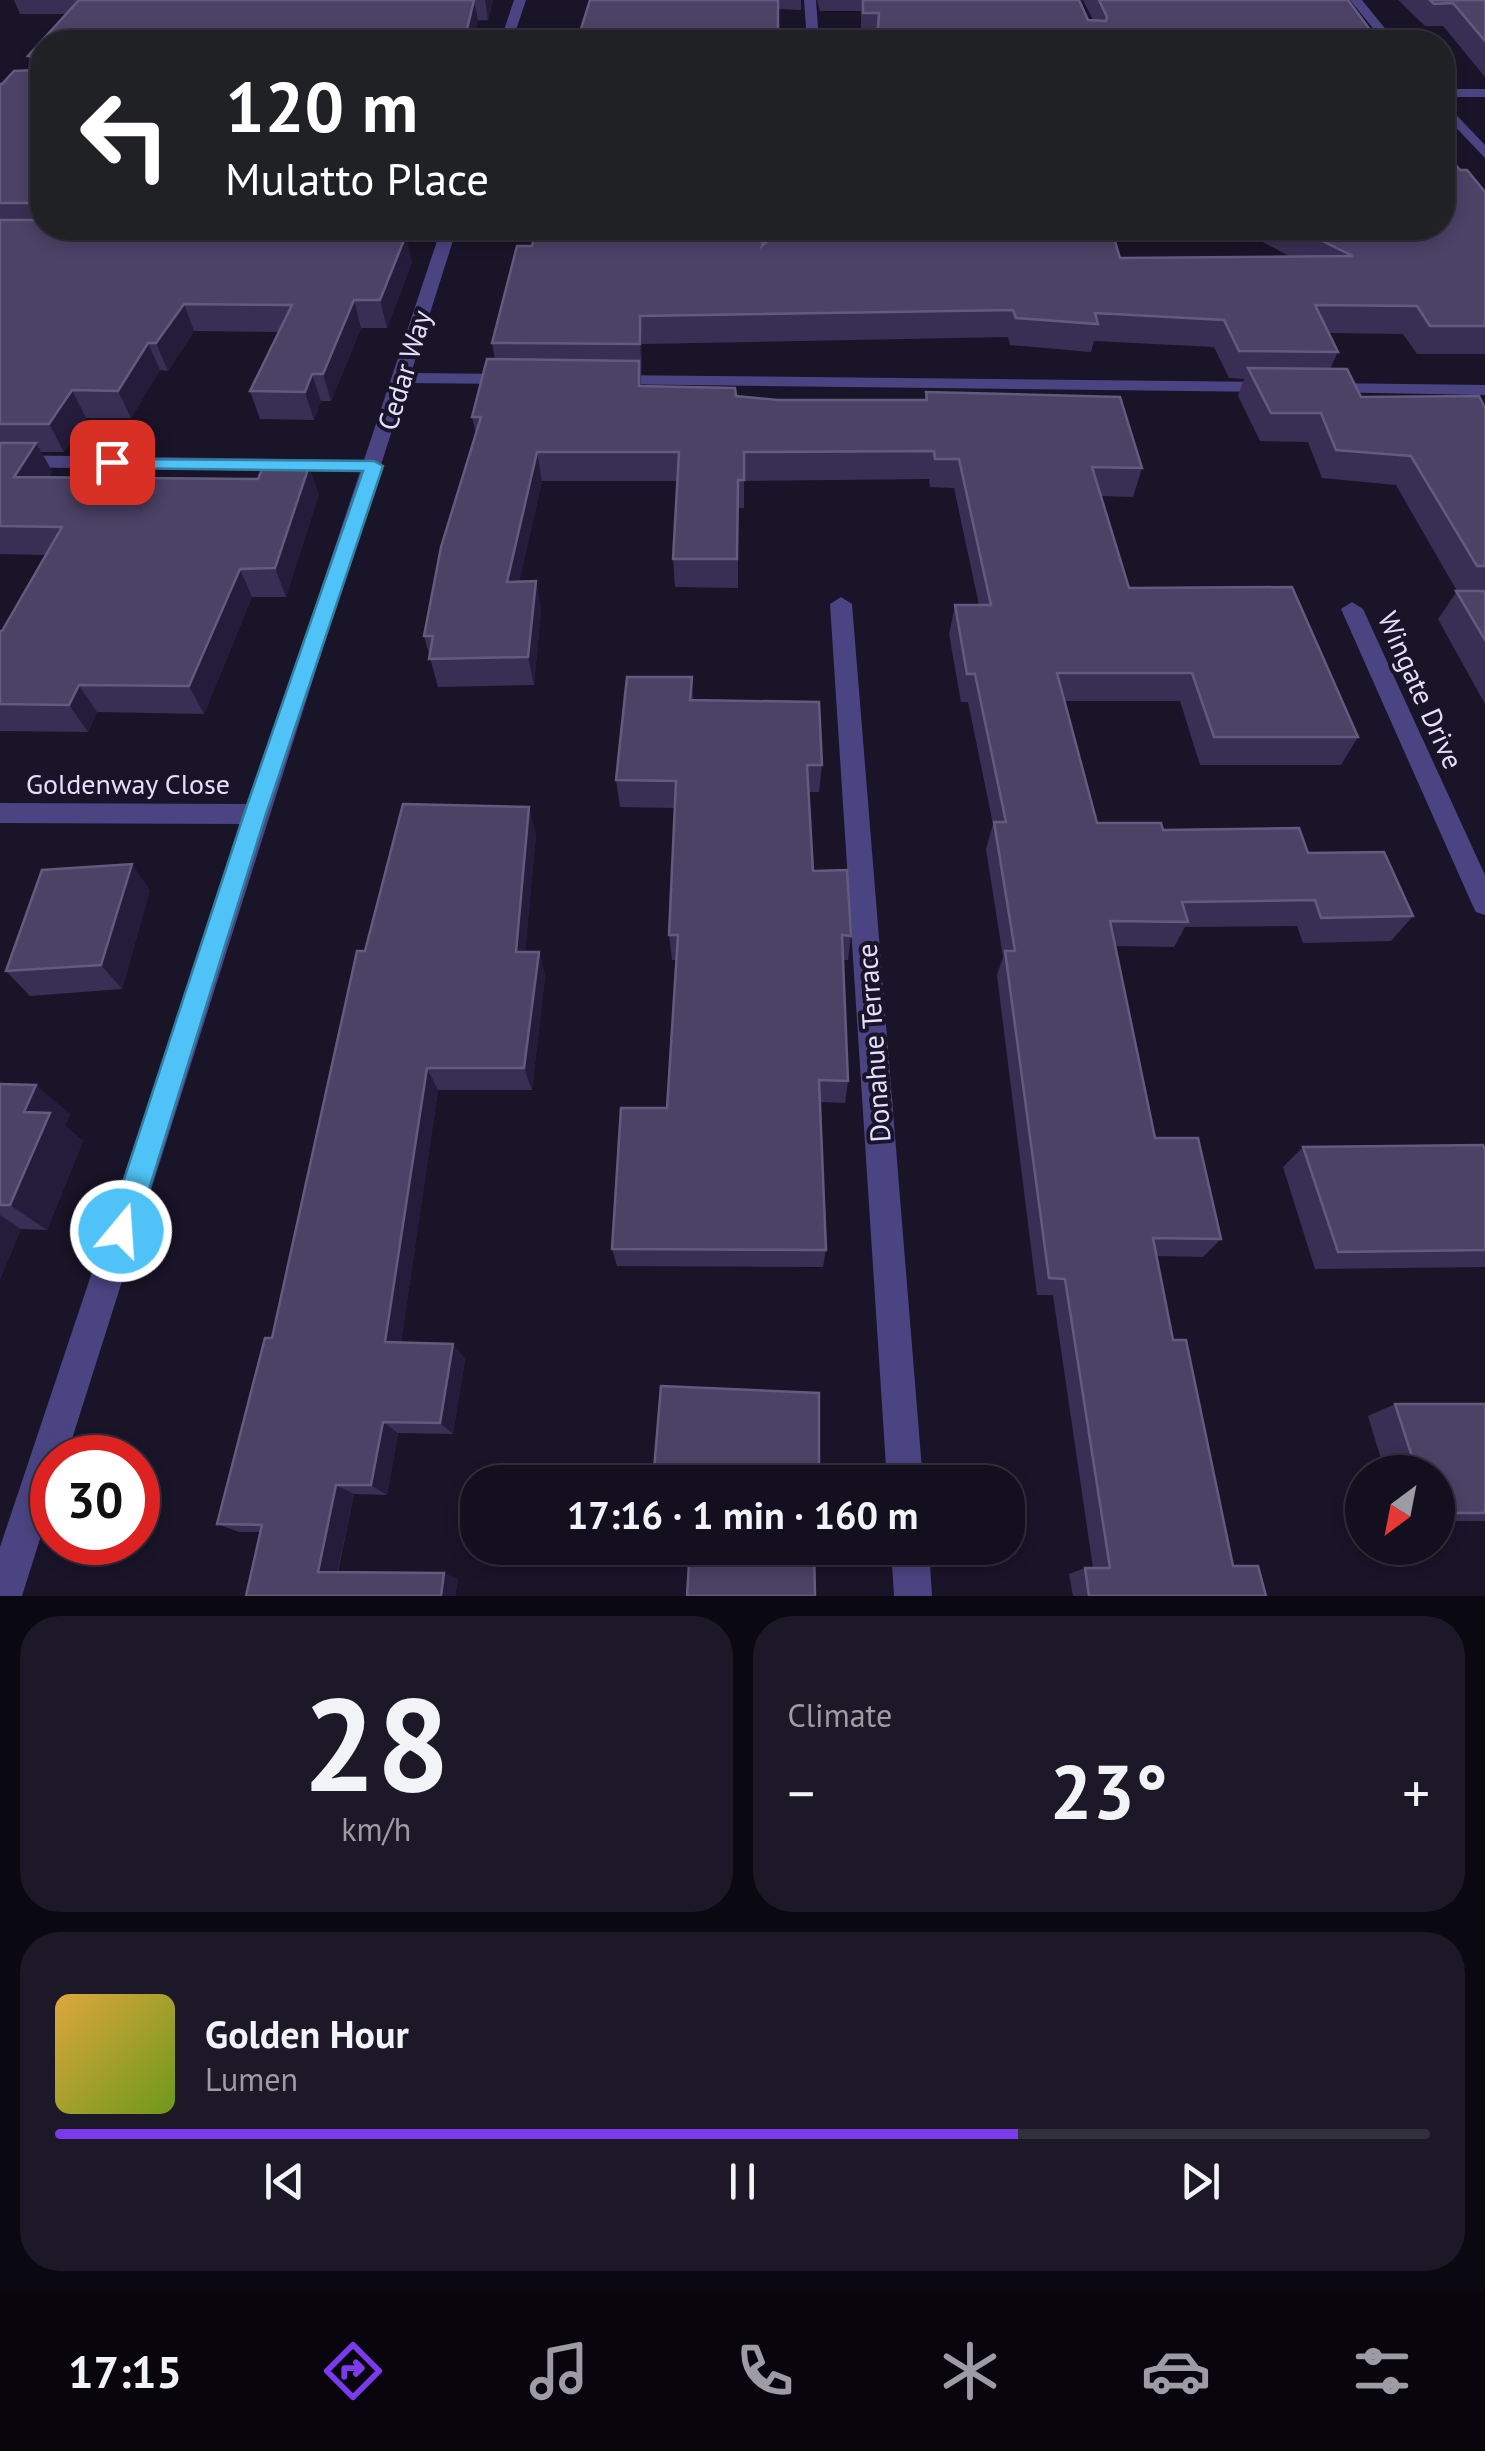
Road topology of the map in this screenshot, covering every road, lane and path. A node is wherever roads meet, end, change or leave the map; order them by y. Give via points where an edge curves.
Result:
1 (520, 0) edge
2 (810, 0) edge
3 (1356, 0) edge
4 (510, 30) edge
5 (812, 30) edge
6 (1380, 30) edge
7 (1455, 93) edge
8 (1485, 93) edge
9 (1455, 119) edge
10 (1485, 154) edge
11 (445, 240) edge
12 (401, 378) junction
13 (540, 379) edge
14 (580, 380) edge
15 (1485, 390) edge
16 (0, 461) edge
17 (374, 466) junction
18 (841, 604) dead end
19 (1352, 610) dead end
20 (0, 813) edge
21 (255, 814) junction
22 (1485, 904) edge
23 (904, 1465) edge
24 (12, 1534) edge
25 (911, 1565) edge
26 (3, 1596) edge
27 (913, 1596) edge

1 - 4 street
2 - 5 street
3 - 6 street
7 - 8 street
9 - 10 street
11 - 12 street, Cedar Way
12 - 13 street
12 - 17 street, Cedar Way
14 - 15 street
16 - 17 street
17 - 21 street, Cedar Way
18 - 23 street, Donahue Terrace
19 - 22 street, Wingate Drive
20 - 21 street, Goldenway Close
21 - 24 street, Cedar Way
24 - 26 street, Cedar Way
25 - 27 street

